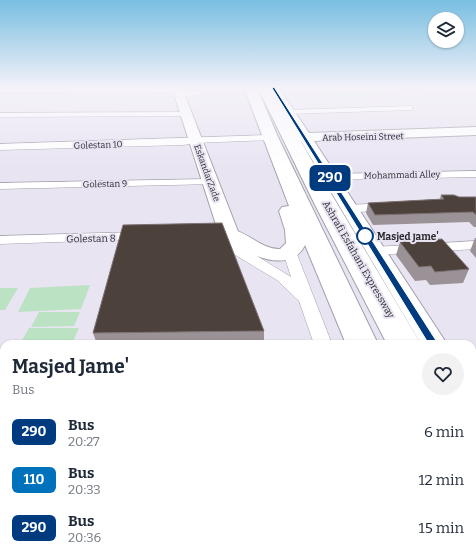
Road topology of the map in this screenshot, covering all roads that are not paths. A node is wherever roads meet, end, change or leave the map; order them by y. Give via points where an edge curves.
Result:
1 (161, 114) edge
2 (186, 114) edge
3 (259, 114) edge
4 (266, 114) edge
5 (273, 114) edge
6 (283, 114) edge
7 (289, 114) edge
8 (0, 115) edge
9 (476, 131) edge
10 (476, 134) edge
11 (268, 138) junction
12 (299, 138) junction
13 (195, 140) junction
14 (0, 148) edge
15 (476, 174) edge
16 (329, 177) junction
17 (210, 182) junction
18 (0, 186) edge
19 (289, 187) junction
20 (400, 207) edge
21 (348, 209) junction
22 (229, 234) junction
23 (206, 235) edge
24 (150, 236) edge
25 (0, 240) edge
26 (476, 245) edge
27 (375, 251) junction
28 (290, 252) junction
29 (306, 299) junction
30 (321, 340) edge
31 (357, 340) edge
32 (371, 340) edge
33 (390, 340) edge
34 (406, 340) edge
35 (431, 340) edge

1 - 8 street
2 - 13 main road, EskandarZade
3 - 11 main road
4 - 32 lane
5 - 33 lane
6 - 12 main road, Ashrafi Esfahani Expressway
7 - 12 main road
9 - 12 main road, Arab Hoseini Street
10 - 12 main road, Arab Hoseini Street
11 - 13 street, Golestan 10
11 - 19 main road
12 - 16 main road
12 - 34 main road, Ashrafi Esfahani Expressway
13 - 14 street, Golestan 10
13 - 17 main road, EskandarZade
15 - 16 street, Mohammadi Alley
16 - 21 main road
17 - 18 street, Golestan 9
17 - 22 main road, EskandarZade
19 - 28 main road via 286,203 296,241
19 - 31 main road
20 - 21 street
21 - 27 main road
22 - 23 street
22 - 28 main road via 265,253
22 - 29 street via 232,245 237,250 282,277
24 - 25 street, Golestan 8
26 - 27 street
27 - 35 main road
28 - 29 street
29 - 30 street

